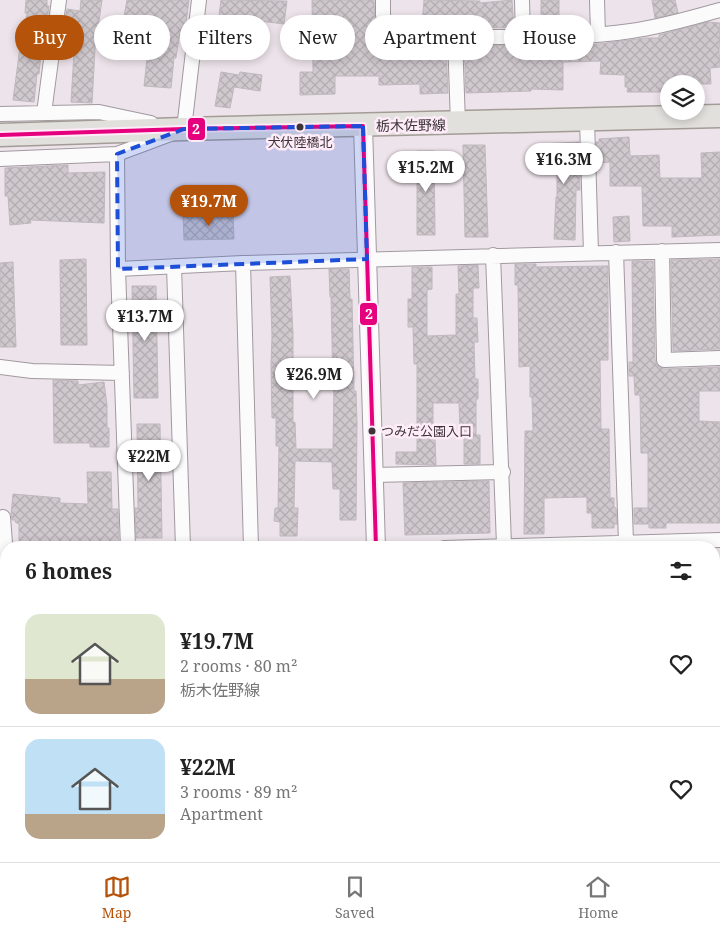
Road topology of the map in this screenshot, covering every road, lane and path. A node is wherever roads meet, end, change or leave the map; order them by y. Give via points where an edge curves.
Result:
1 (59, 0) edge
2 (199, 0) edge
3 (383, 0) edge
4 (522, 0) edge
5 (597, 0) edge
6 (720, 10) edge
7 (383, 15) edge
8 (522, 15) edge
9 (594, 35) edge
10 (598, 35) junction
11 (456, 60) edge
12 (44, 113) junction
13 (0, 114) edge
14 (720, 116) edge
15 (587, 120) junction
16 (458, 124) junction
17 (363, 126) junction
18 (184, 129) junction
19 (0, 136) edge
20 (117, 154) junction
21 (0, 158) edge
22 (720, 250) edge
23 (662, 251) junction
24 (616, 252) junction
25 (591, 253) junction
26 (493, 256) junction
27 (367, 260) junction
28 (243, 263) junction
29 (174, 266) junction
30 (118, 269) junction
31 (720, 358) edge
32 (0, 367) edge
33 (122, 373) junction
34 (503, 472) junction
35 (374, 475) junction
36 (3, 517) dead end
37 (720, 540) edge
38 (5, 541) edge
39 (128, 541) edge
40 (182, 541) edge
41 (250, 541) edge
42 (376, 541) edge
43 (504, 541) edge
44 (626, 541) edge
45 (673, 541) edge

1 - 12 street
2 - 18 street
3 - 7 street
4 - 8 street
5 - 10 street
6 - 10 street via 667,24
9 - 10 street
11 - 16 street
12 - 13 street
12 - 18 street via 99,112
14 - 15 main road, 栃木佐野線
15 - 16 main road, 栃木佐野線
15 - 25 street
16 - 17 main road, 栃木佐野線
17 - 18 main road, 栃木佐野線
17 - 27 street
18 - 19 main road, 栃木佐野線
18 - 20 street
20 - 21 street
20 - 30 street
22 - 23 street
23 - 24 street
23 - 31 street via 664,360
24 - 25 street
24 - 44 street
25 - 26 street
26 - 27 street
26 - 34 street
27 - 28 street
27 - 35 street
28 - 29 street
28 - 41 street
29 - 30 street
29 - 40 street
30 - 33 street
32 - 33 street
33 - 39 street
34 - 35 street
34 - 43 street
35 - 42 street
36 - 38 street
37 - 45 street

